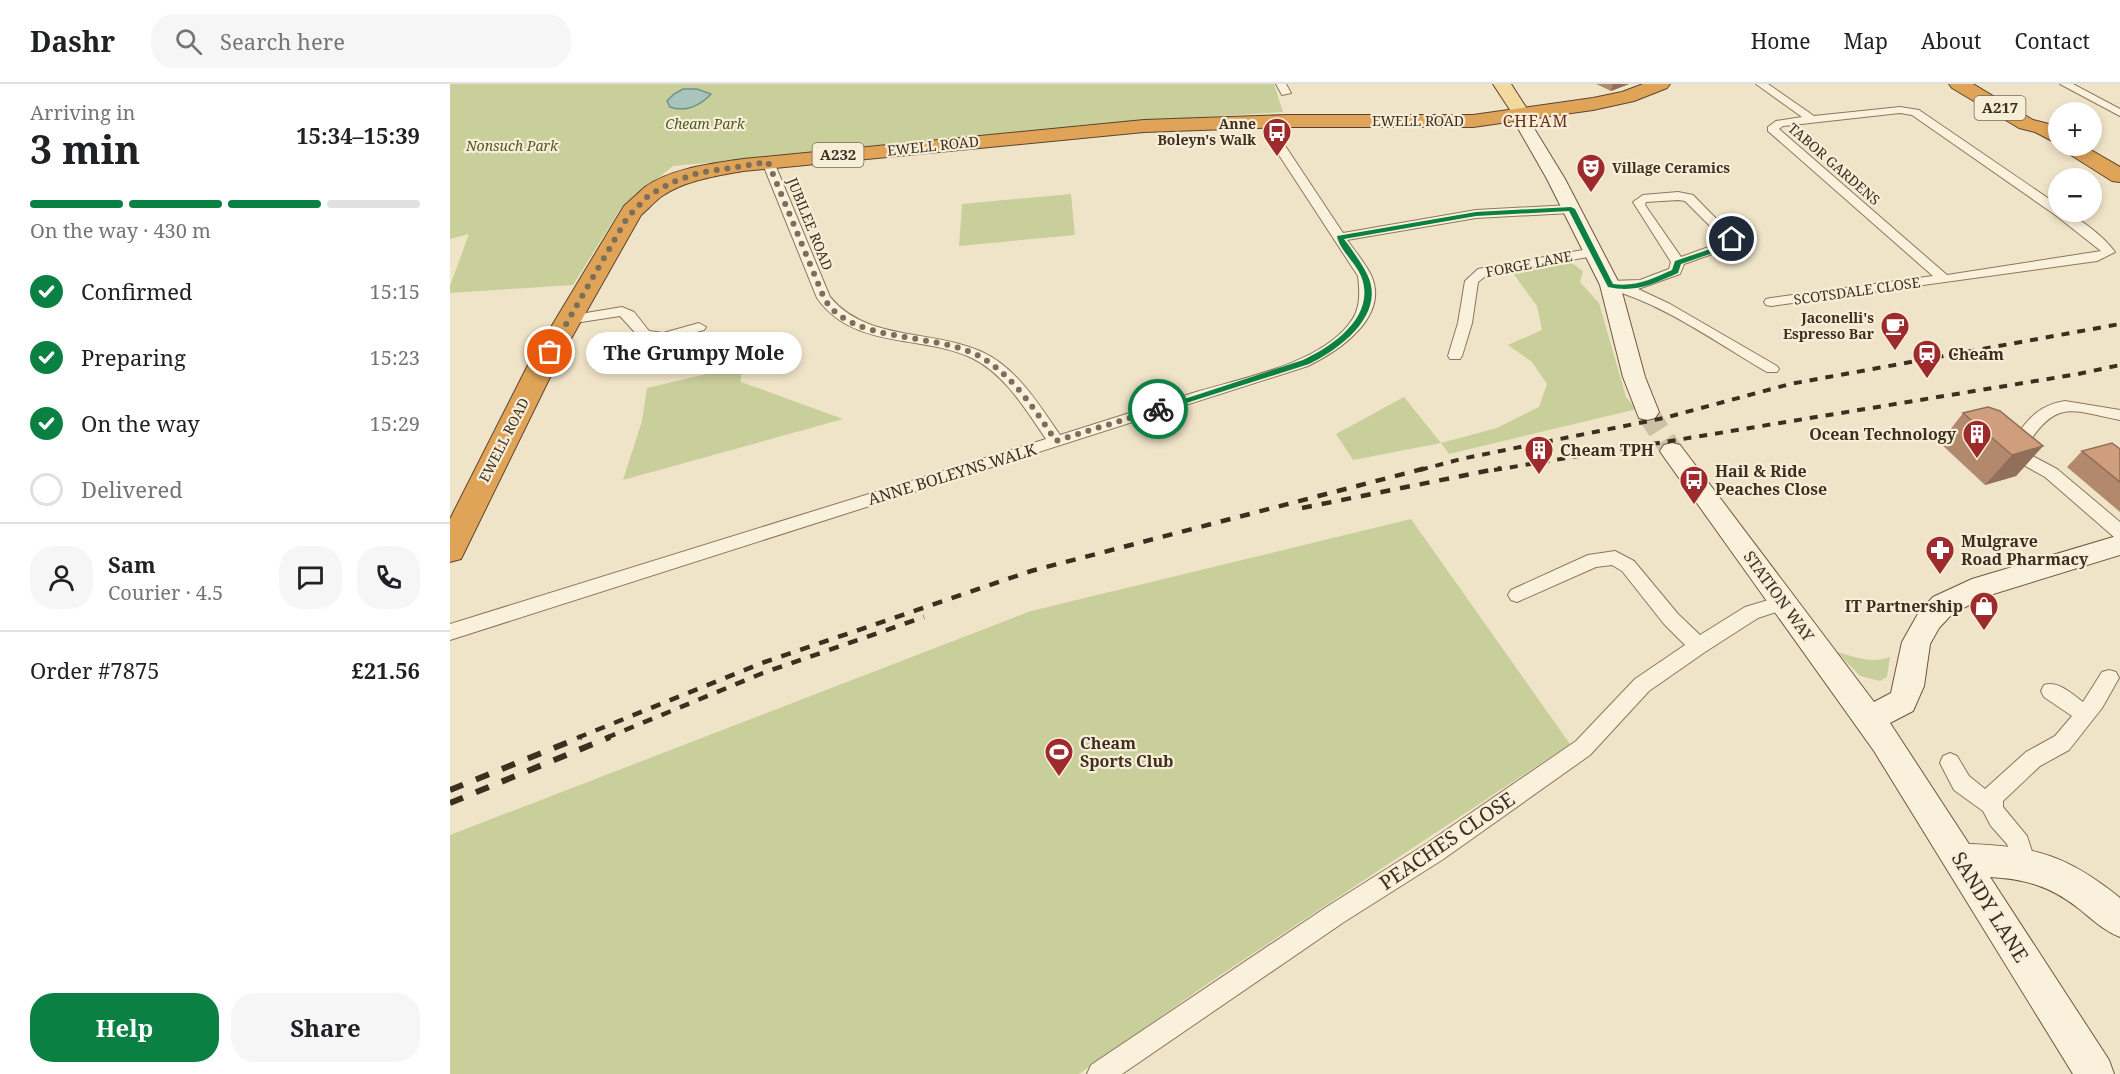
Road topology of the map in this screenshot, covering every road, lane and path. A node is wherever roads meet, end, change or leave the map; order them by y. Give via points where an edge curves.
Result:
1 (1502, 84) edge
2 (1660, 84) edge
3 (1761, 84) edge
4 (1959, 84) edge
5 (1977, 84) edge
6 (2065, 84) edge
7 (2120, 113) edge
8 (1522, 115) junction
9 (1812, 120) junction
10 (1268, 121) junction
11 (2048, 131) edge
12 (2048, 132) edge
13 (2089, 156) edge
14 (768, 162) junction
15 (2114, 169) edge
16 (1298, 173) junction
17 (1285, 175) dead end
18 (2048, 204) edge
19 (1571, 209) junction
20 (2073, 222) edge
21 (1340, 237) junction
22 (1594, 252) junction
23 (1678, 262) junction
24 (1944, 279) junction
25 (1618, 287) junction
26 (1770, 302) dead end
27 (568, 320) junction
28 (699, 327) dead end
29 (1455, 356) dead end
30 (1772, 369) dead end
31 (1647, 412) tunnel mouth
32 (2120, 415) edge
33 (2025, 434) junction
34 (1056, 441) junction
35 (1672, 451) tunnel mouth
36 (2051, 473) junction
37 (2120, 531) edge
38 (2120, 546) edge
39 (450, 550) edge
40 (1517, 595) dead end
41 (1785, 602) junction
42 (450, 632) edge
43 (1698, 646) junction
44 (2109, 678) dead end
45 (2051, 691) dead end
46 (2085, 714) junction
47 (1876, 729) junction
48 (1950, 763) dead end
49 (1991, 804) junction
50 (1961, 860) junction
51 (2025, 864) junction
52 (2120, 920) edge
53 (1100, 1074) edge
54 (2095, 1074) edge

1 - 8 main road
2 - 8 highway, A232 via 1627,98
3 - 9 street
4 - 12 highway, A217 via 2026,124
5 - 11 highway, A217 via 2041,122
6 - 7 street
8 - 10 highway, EWELL ROAD / A232 via 1439,123
8 - 19 street
9 - 18 street, TABOR GARDENS via 1900,110 1915,112
9 - 24 street, TABOR GARDENS via 1780,123 1772,129
10 - 14 highway, EWELL ROAD / A232 via 1106,129
10 - 16 street, ANNE BOLEYNS WALK via 1272,135
13 - 15 highway
14 - 27 highway, EWELL ROAD / A232 via 698,173 649,195 627,218
14 - 34 street, JUBILEE ROAD via 824,298 834,313 858,325 961,348 986,360 1016,387
16 - 17 street
16 - 21 street, ANNE BOLEYNS WALK
19 - 21 street via 1476,214
19 - 22 street
20 - 24 street, TABOR GARDENS via 2109,252
21 - 34 street, ANNE BOLEYNS WALK via 1365,276 1368,297 1361,318 1333,348 1287,369
22 - 25 street
22 - 29 street, FORGE LANE via 1475,276
23 - 23 street via 1730,245 1732,239 1689,198 1643,199 1640,205
23 - 25 street via 1675,271 1644,285
24 - 26 street, SCOTSDALE CLOSE
25 - 30 street via 1665,307
25 - 31 street via 1634,377
27 - 28 street via 622,305 645,335 663,337
27 - 39 highway, EWELL ROAD / A232
32 - 33 street via 2065,406 2036,417
33 - 36 street
33 - 36 street via 2000,442 2015,455
34 - 42 street, ANNE BOLEYNS WALK
35 - 41 street, STATION WAY
36 - 37 street
38 - 47 street via 1982,587 1943,605 1916,642 1909,686 1902,702 1890,710
40 - 43 street via 1594,560 1615,558 1628,566 1671,620
41 - 43 street, PEACHES CLOSE via 1752,612
41 - 47 street, STATION WAY
43 - 53 street, PEACHES CLOSE via 1642,685 1582,748 1434,852
44 - 46 street
45 - 46 street
46 - 49 street via 2062,743 2033,759 2002,786
47 - 50 street, SANDY LANE
48 - 49 street via 1955,777
49 - 51 street via 2022,849
50 - 51 street
50 - 54 street, SANDY LANE
51 - 52 street via 2056,874

